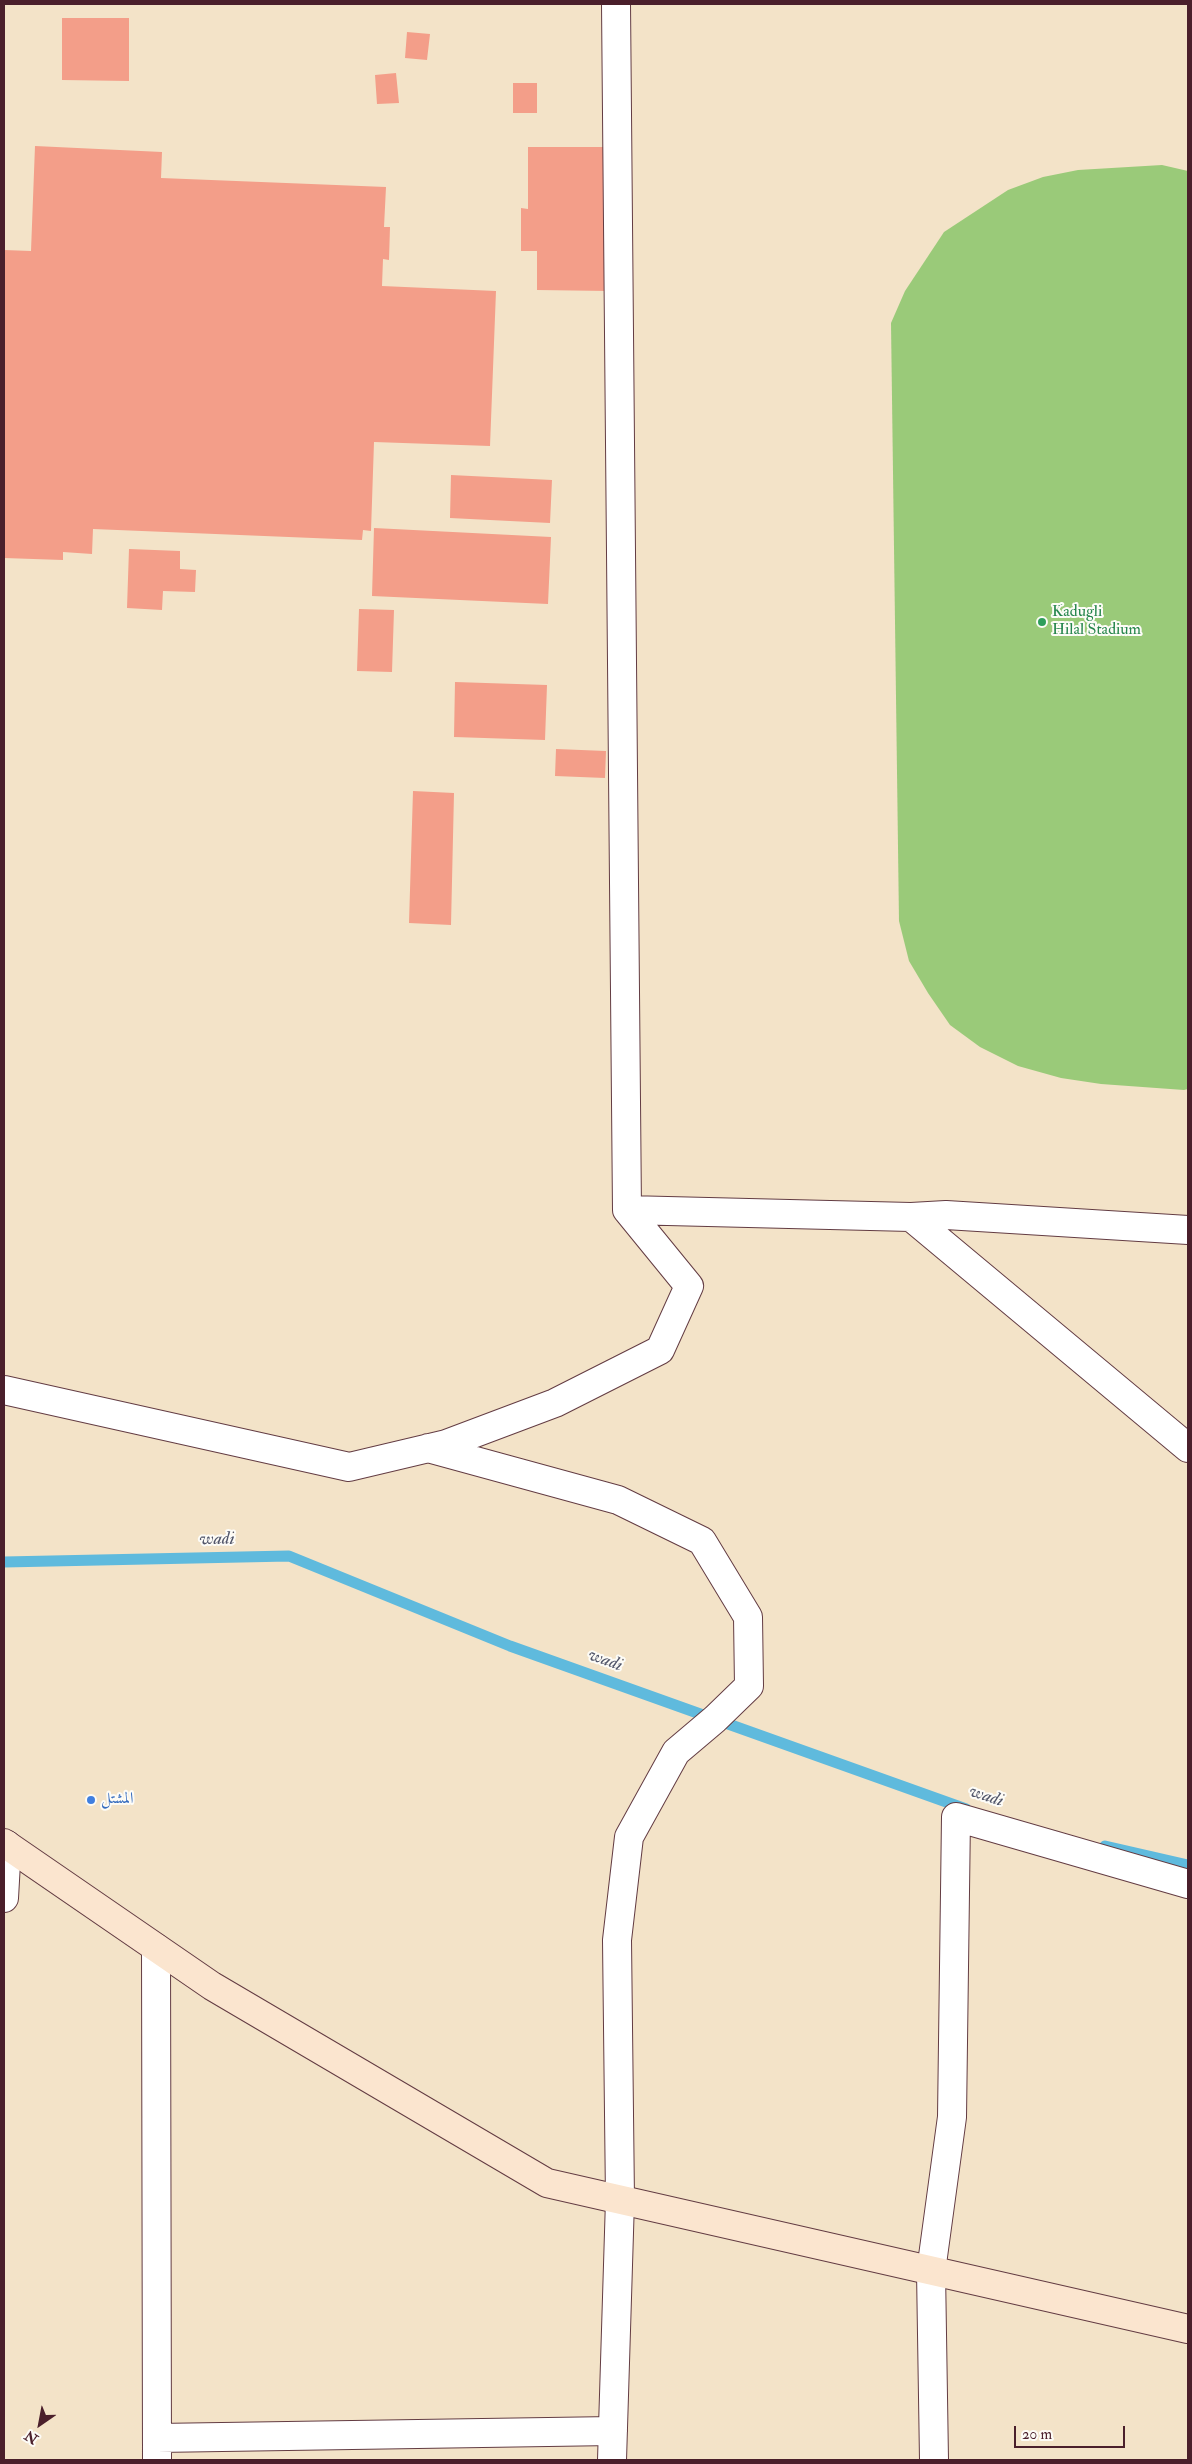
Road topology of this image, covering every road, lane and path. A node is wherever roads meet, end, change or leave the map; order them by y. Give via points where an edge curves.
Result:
1 (616, 4) edge
2 (627, 1210) junction
3 (911, 1217) junction
4 (1188, 1230) edge
5 (4, 1390) edge
6 (428, 1448) junction
7 (1188, 1448) edge
8 (6, 1844) edge
9 (1188, 1884) edge
10 (4, 1898) edge
11 (156, 1948) junction
12 (620, 2200) junction
13 (931, 2271) junction
14 (1188, 2329) edge
15 (613, 2431) junction
16 (157, 2449) edge
17 (612, 2460) edge
18 (934, 2460) edge

1 - 2 street
2 - 3 street
2 - 6 street via 689,1286 660,1350 555,1403
3 - 4 street via 946,1215
3 - 7 street
5 - 6 street via 349,1467
6 - 12 street via 618,1500 702,1541 748,1617 750,1686 676,1752 629,1837 617,1940
8 - 10 street
8 - 11 street
9 - 13 street via 956,1817 952,2117
11 - 12 street via 212,1986 547,2183
11 - 16 street
12 - 13 street
12 - 15 street
13 - 14 street
13 - 18 street
15 - 16 street
15 - 17 street

